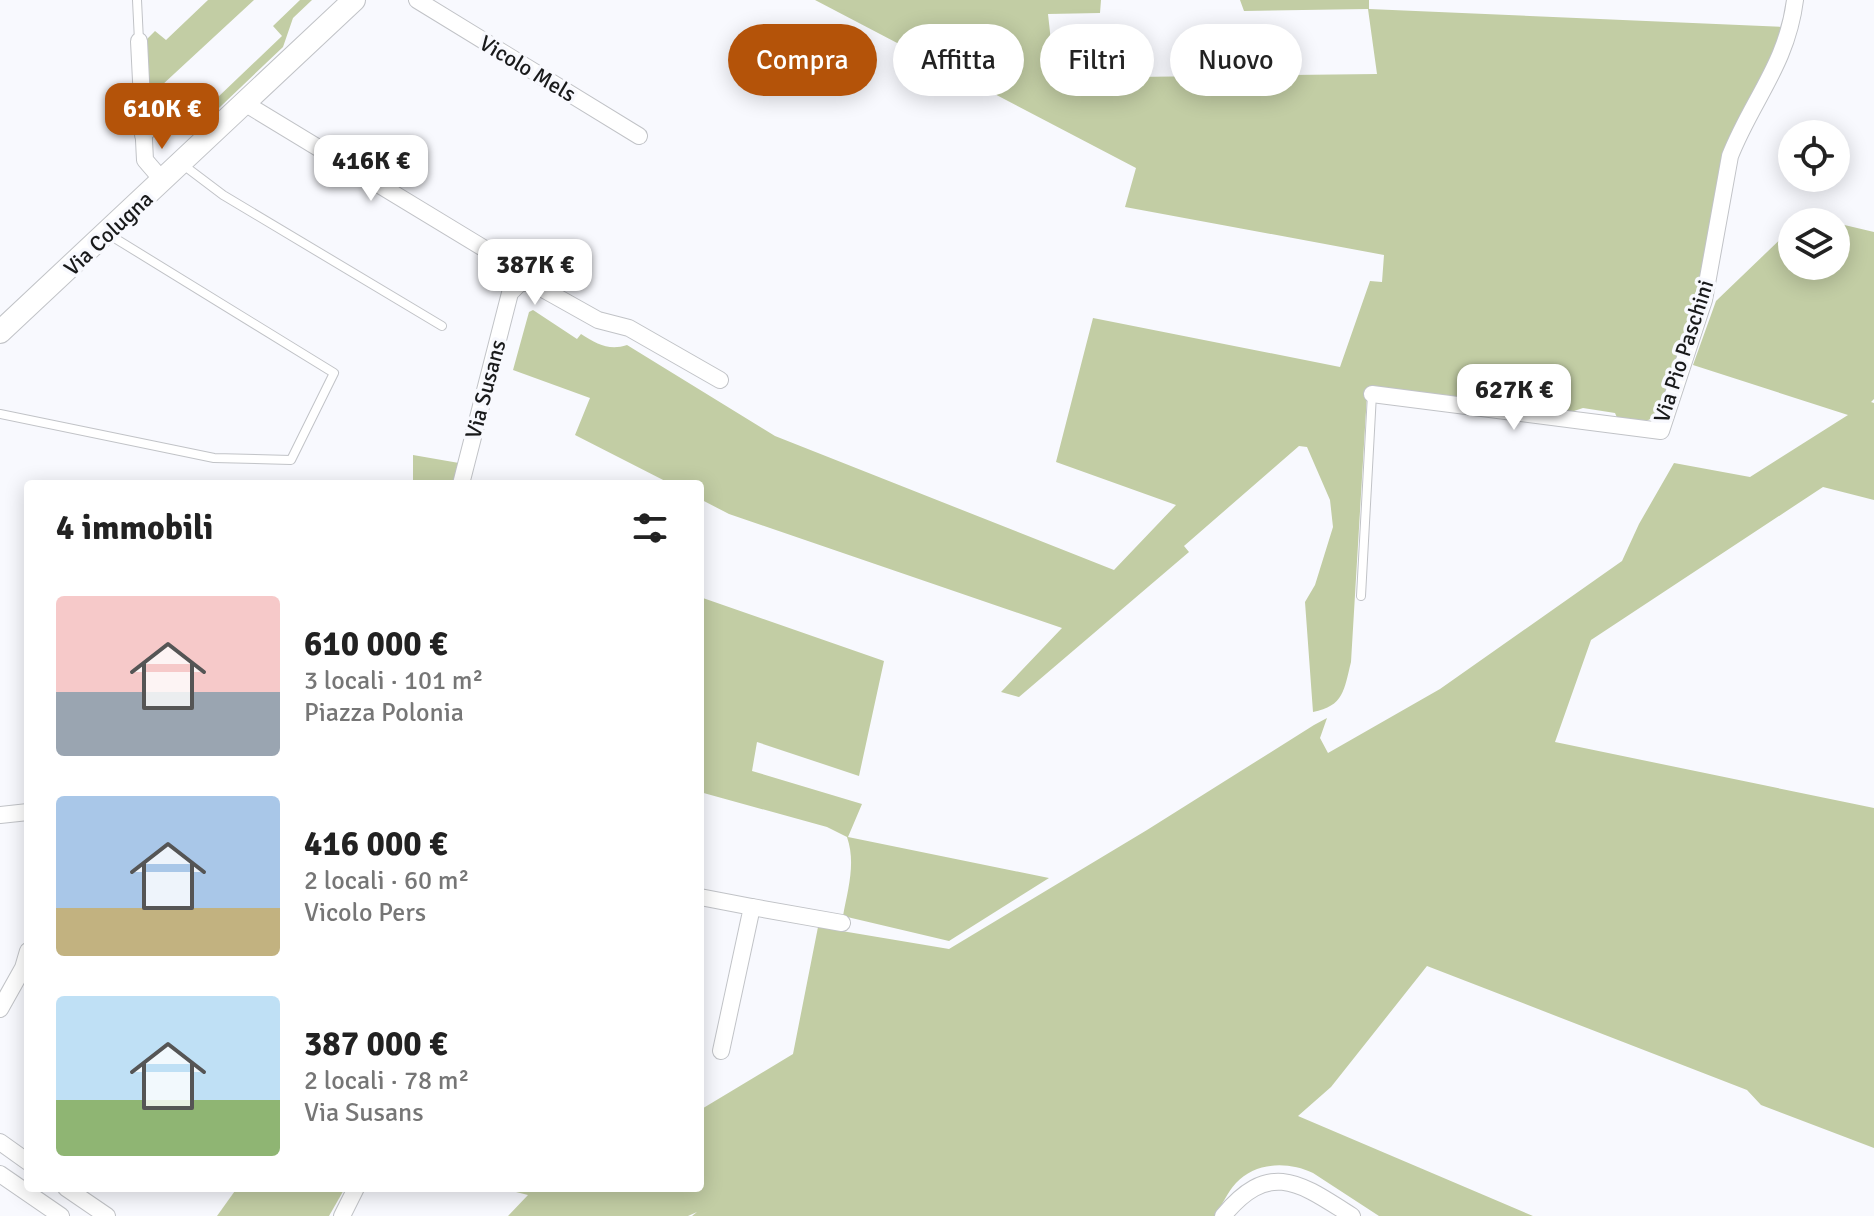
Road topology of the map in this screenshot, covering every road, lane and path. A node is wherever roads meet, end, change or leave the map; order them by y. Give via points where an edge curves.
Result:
1 (137, 0) edge
2 (354, 0) edge
3 (417, 0) edge
4 (1795, 0) edge
5 (139, 35) joint
6 (246, 104) junction
7 (164, 115) dead end
8 (143, 135) junction
9 (639, 136) dead end
10 (182, 164) junction
11 (163, 181) junction
12 (107, 233) junction
13 (520, 283) junction
14 (442, 326) dead end
15 (0, 332) edge
16 (720, 380) dead end
17 (1372, 394) joint
18 (0, 414) edge
19 (462, 480) edge
20 (1361, 596) dead end
21 (24, 812) edge
22 (0, 815) edge
23 (704, 898) edge
24 (752, 907) junction
25 (842, 923) dead end
26 (24, 965) edge
27 (0, 1009) edge
28 (721, 1051) dead end
29 (0, 1142) edge
30 (24, 1159) edge
31 (0, 1174) edge
32 (24, 1192) edge
33 (24, 1192) edge
34 (67, 1192) edge
35 (73, 1192) edge
36 (354, 1192) edge
37 (54, 1214) edge
38 (107, 1216) edge
39 (342, 1216) edge
40 (1223, 1216) edge
41 (1352, 1216) edge

1 - 5 lane
2 - 6 street, Via Colugna
3 - 9 street, Vicolo Mels
4 - 17 street, Via Pio Paschini via 1783,53 1730,156 1704,300 1661,431
5 - 8 street
6 - 10 street, Via Colugna
6 - 13 street via 513,266
7 - 8 street
8 - 11 street via 145,160
10 - 11 street, Via Colugna
10 - 14 lane via 223,195
11 - 12 street, Via Colugna
12 - 15 street, Via Colugna
12 - 18 lane via 334,373 291,460 214,458
13 - 16 street via 532,283 598,320 629,328
13 - 19 street, Via Susans via 510,293
17 - 20 lane
21 - 22 street
23 - 24 street
24 - 25 street
24 - 28 street
26 - 27 street
29 - 30 street
31 - 32 street
33 - 37 street
34 - 37 street
35 - 38 street
36 - 39 street
40 - 41 street via 1248,1191 1273,1181 1299,1185

